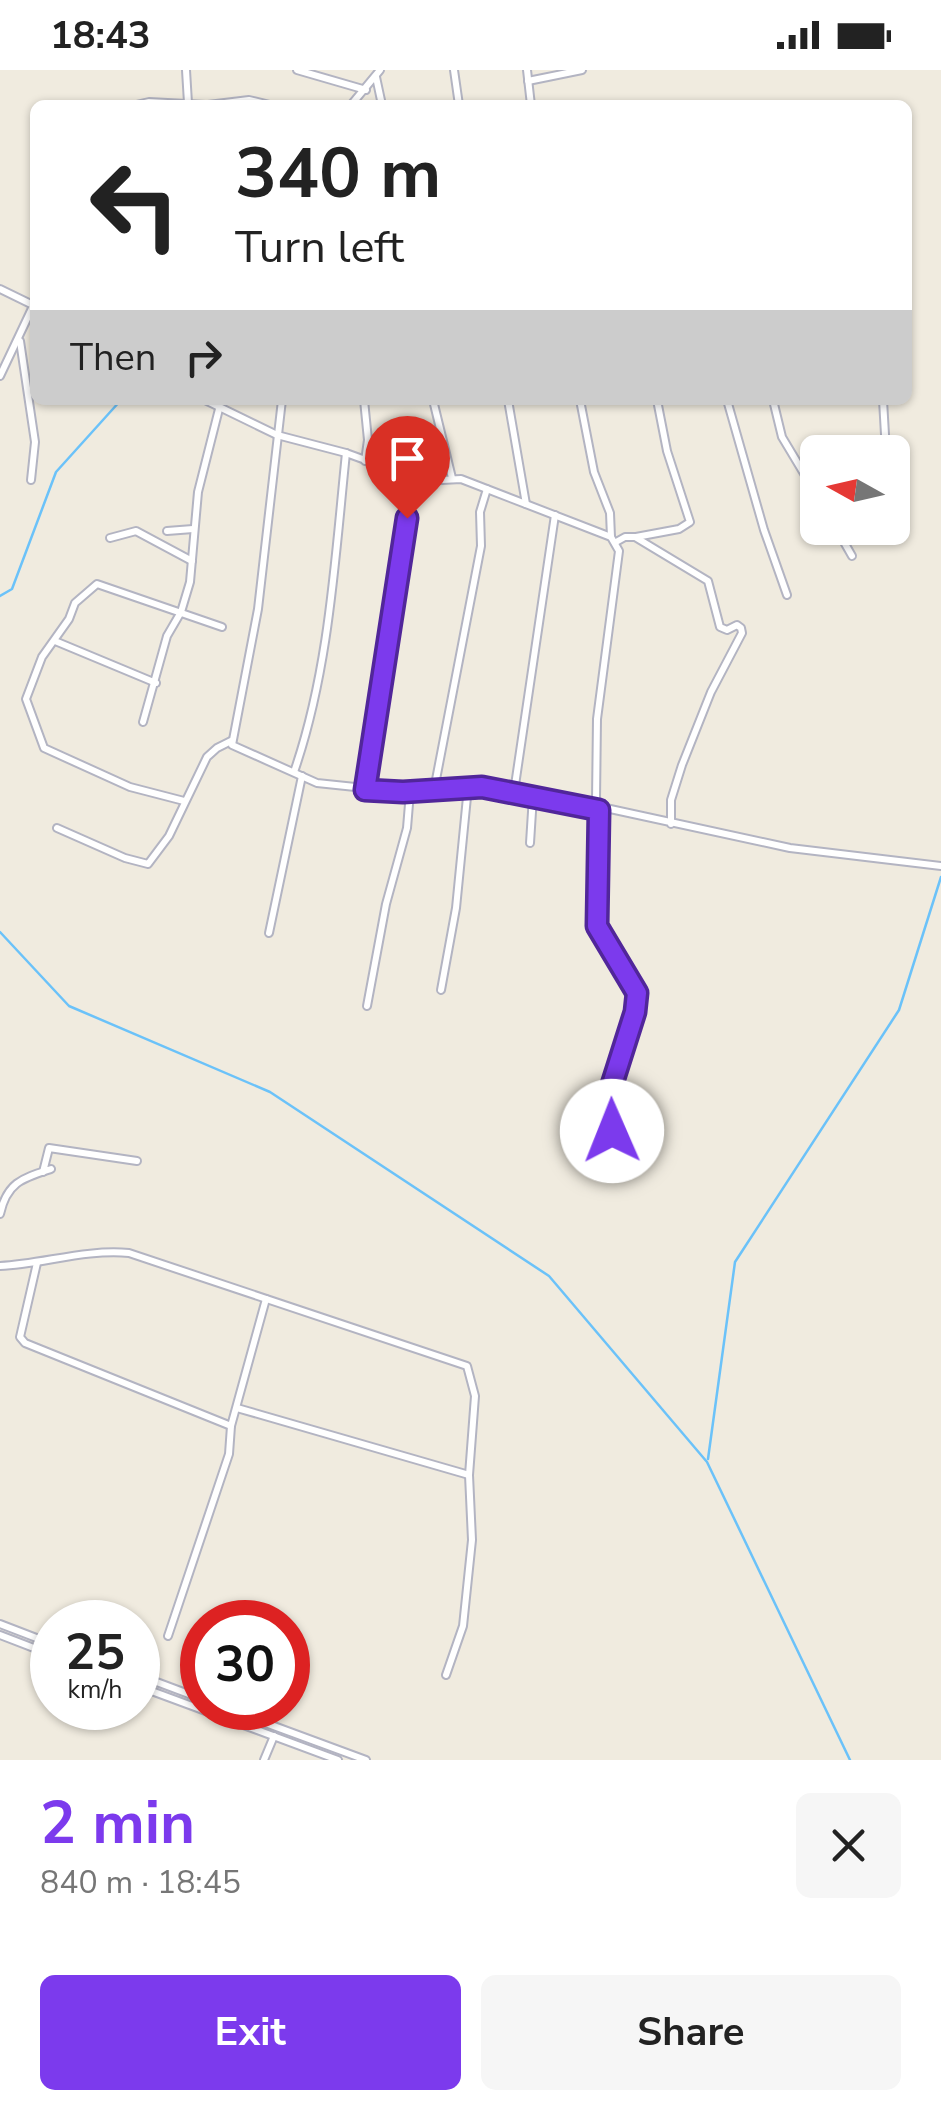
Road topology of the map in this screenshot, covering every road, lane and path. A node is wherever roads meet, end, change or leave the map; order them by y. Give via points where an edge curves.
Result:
1 (186, 70) edge
2 (297, 70) edge
3 (454, 70) edge
4 (526, 70) edge
5 (582, 70) edge
6 (378, 73) edge
7 (528, 80) junction
8 (366, 90) junction
9 (188, 100) edge
10 (356, 100) edge
11 (381, 100) edge
12 (457, 100) edge
13 (530, 100) edge
14 (0, 289) edge
15 (30, 303) edge
16 (30, 315) edge
17 (20, 341) junction
18 (0, 376) edge
19 (213, 405) edge
20 (281, 405) edge
21 (364, 405) edge
22 (434, 405) edge
23 (509, 405) edge
24 (581, 405) edge
25 (658, 405) edge
26 (728, 405) edge
27 (773, 405) edge
28 (883, 405) edge
29 (219, 409) junction
30 (885, 435) edge
31 (277, 436) junction
32 (346, 453) junction
33 (365, 462) junction
34 (800, 466) edge
35 (452, 478) junction
36 (413, 479) junction
37 (31, 480) dead end
38 (487, 489) junction
39 (526, 504) junction
40 (554, 515) junction
41 (192, 529) junction
42 (167, 531) dead end
43 (635, 537) junction
44 (110, 538) dead end
45 (613, 539) junction
46 (846, 545) edge
47 (852, 556) dead end
48 (192, 561) junction
49 (787, 595) dead end
50 (181, 612) junction
51 (222, 627) dead end
52 (55, 641) junction
53 (156, 683) junction
54 (142, 722) dead end
55 (232, 742) junction
56 (298, 774) junction
57 (468, 787) junction
58 (365, 790) junction
59 (434, 790) junction
60 (410, 792) junction
61 (514, 792) junction
62 (533, 796) junction
63 (184, 801) junction
64 (600, 808) junction
65 (671, 824) junction
66 (56, 828) dead end
67 (530, 842) dead end
68 (941, 866) edge
69 (269, 933) dead end
70 (441, 990) dead end
71 (367, 1006) dead end
72 (612, 1131) dead end
73 (137, 1161) dead end
74 (0, 1214) edge
75 (36, 1263) junction
76 (0, 1266) edge
77 (266, 1299) junction
78 (237, 1408) junction
79 (231, 1426) junction
80 (469, 1474) junction
81 (0, 1624) edge
82 (0, 1635) edge
83 (30, 1636) edge
84 (168, 1636) dead end
85 (30, 1647) edge
86 (446, 1675) dead end
87 (160, 1694) edge
88 (284, 1730) edge
89 (295, 1734) junction
90 (274, 1736) junction
91 (291, 1743) junction
92 (264, 1760) edge
93 (338, 1760) edge
94 (366, 1760) edge

1 - 9 street
2 - 8 street
3 - 12 street
4 - 7 street
5 - 7 street
6 - 8 street
6 - 11 street
7 - 13 street
8 - 10 street
14 - 15 street
16 - 17 street
17 - 18 street
17 - 37 street via 34,442
19 - 29 street
20 - 31 street
21 - 33 street
22 - 35 street
23 - 39 street
24 - 45 street
25 - 43 street via 690,522
26 - 49 street
27 - 34 street
28 - 30 street
29 - 31 street
29 - 41 street
31 - 32 street
31 - 55 street via 258,609
32 - 33 street
32 - 56 street via 330,608
33 - 36 street
35 - 36 street
35 - 38 street
36 - 58 street
38 - 39 street
38 - 59 street
39 - 40 street
40 - 45 street
40 - 61 street
41 - 42 street
41 - 48 street
43 - 45 street
43 - 65 street via 702,576 720,627 737,625 742,633 682,764
44 - 48 street via 136,531
45 - 64 street via 620,551 597,719
46 - 47 street
48 - 50 street
50 - 51 street
50 - 52 street via 96,584 75,603
50 - 53 street via 167,636
52 - 53 street
52 - 63 street via 26,699 44,748 130,787
53 - 54 street
55 - 56 street
55 - 63 street via 208,757
56 - 58 street
56 - 69 street
57 - 59 street
57 - 61 street
57 - 70 street
58 - 60 street
59 - 60 street
60 - 71 street
61 - 62 street
62 - 64 street
62 - 67 street
63 - 66 street via 148,864
64 - 65 street
64 - 72 street via 597,926 637,993 602,1116
65 - 68 street via 790,848
73 - 74 street via 49,1148 47,1170 16,1180
75 - 76 street
75 - 77 street via 91,1252 129,1253
75 - 79 street via 24,1344
77 - 78 street
77 - 80 street via 468,1366 475,1396
78 - 79 street
78 - 80 street
79 - 84 street via 229,1454
80 - 86 street via 472,1540 463,1626
81 - 83 street
82 - 85 street
87 - 90 street
88 - 89 street
89 - 91 street
89 - 94 street
90 - 91 street
90 - 92 street
91 - 93 street

